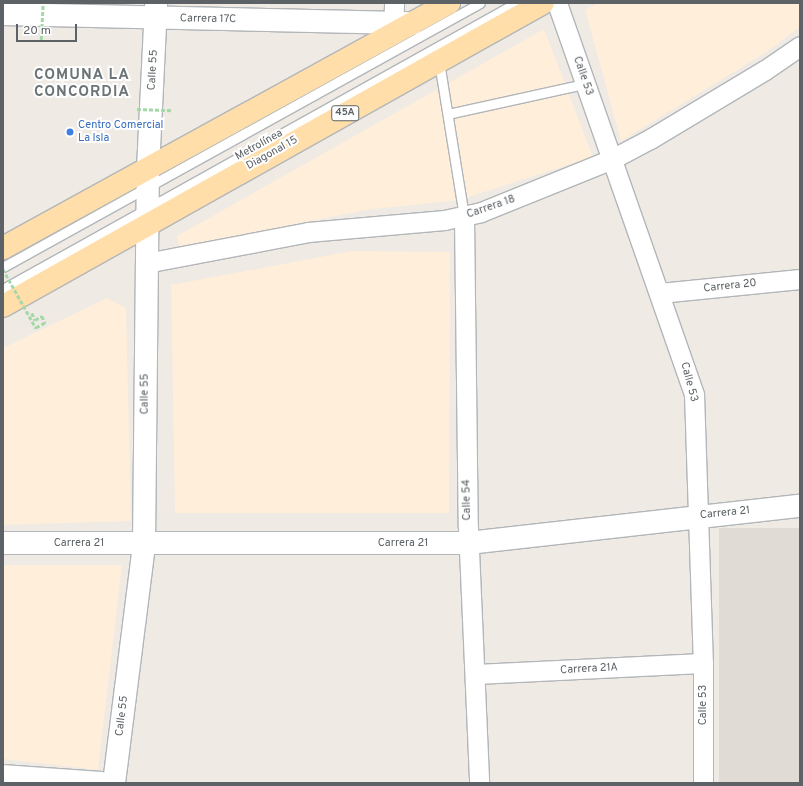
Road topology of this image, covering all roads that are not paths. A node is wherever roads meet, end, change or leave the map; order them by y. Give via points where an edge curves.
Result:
1 (449, 3) edge
2 (480, 3) edge
3 (516, 3) edge
4 (543, 3) edge
5 (557, 3) edge
6 (155, 10) edge
7 (3, 14) edge
8 (398, 21) edge
9 (800, 46) edge
10 (439, 61) junction
11 (585, 84) junction
12 (448, 114) junction
13 (612, 159) junction
14 (147, 196) junction
15 (464, 217) junction
16 (3, 248) edge
17 (146, 263) junction
18 (3, 268) edge
19 (800, 279) edge
20 (3, 289) edge
21 (659, 294) junction
22 (3, 306) edge
23 (800, 506) edge
24 (699, 516) junction
25 (3, 543) edge
26 (468, 543) junction
27 (144, 544) junction
28 (703, 663) junction
29 (474, 674) junction
30 (3, 776) edge
31 (101, 783) edge
32 (114, 783) edge
33 (479, 783) edge
34 (703, 783) edge

1 - 8 main road, Diagonal 15 / 45A
2 - 14 lane, Metrolínea
3 - 14 lane, Metrolínea
4 - 10 main road, Diagonal 15 / 45A
5 - 11 street, Calle 53
6 - 7 street, Carrera 17C
6 - 8 street, Carrera 17C
6 - 14 street, Calle 55
8 - 14 main road, Diagonal 15 / 45A
9 - 13 street, Carrera 18 via 700,110
10 - 12 lane
10 - 14 main road, Diagonal 15 / 45A
11 - 12 lane
11 - 13 street, Calle 53
12 - 15 lane
13 - 15 street, Carrera 18
13 - 21 street, Calle 53
14 - 16 main road, Diagonal 15 / 45A
14 - 17 street, Calle 55
14 - 18 lane, Metrolínea
14 - 20 lane, Metrolínea
14 - 22 main road, Diagonal 15 / 45A
15 - 17 street, Carrera 18 via 308,232
15 - 26 street, Calle 54
17 - 27 street, Calle 55
19 - 21 street, Carrera 20
21 - 24 street, Calle 53 via 694,394
23 - 24 street, Carrera 21
24 - 26 street, Carrera 21
24 - 28 street, Calle 53
25 - 27 street, Carrera 21
26 - 27 street, Carrera 21
26 - 29 street, Calle 54
27 - 32 street, Calle 55
28 - 29 street, Carrera 21A
28 - 34 street, Calle 53
29 - 33 street, Calle 54
30 - 31 street

